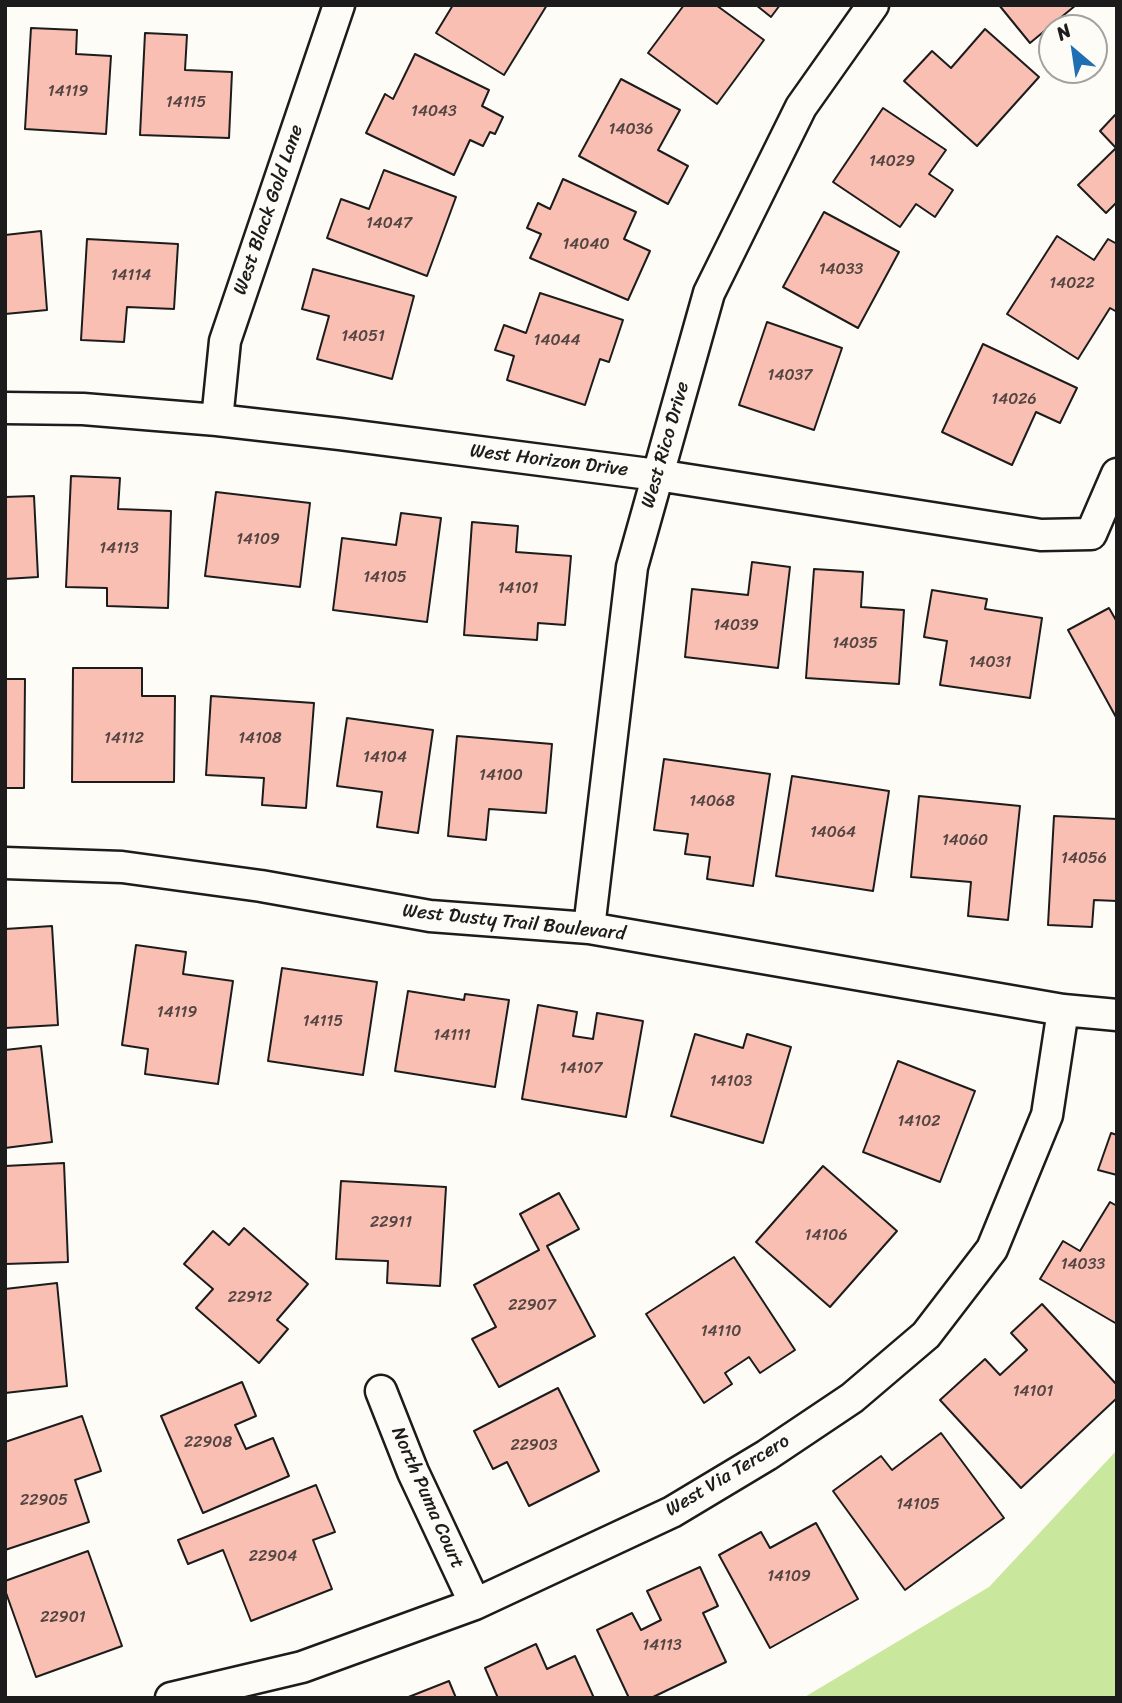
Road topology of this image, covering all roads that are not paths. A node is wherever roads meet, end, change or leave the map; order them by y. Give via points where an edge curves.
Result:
1 (340, 5) edge
2 (873, 5) edge
3 (5, 408) edge
4 (217, 420) junction
5 (1117, 474) edge
6 (657, 475) junction
7 (5, 863) edge
8 (589, 928) junction
9 (1063, 1010) junction
10 (1117, 1014) edge
11 (381, 1391) dead end
12 (475, 1604) junction
13 (171, 1698) edge

1 - 4 street, West Black Gold Lane via 225,341
2 - 6 street, West Rico Drive via 801,107 709,293
3 - 4 street, West Horizon Drive
4 - 6 street, West Horizon Drive
5 - 6 street, West Horizon Drive via 1091,534 1041,535
6 - 8 street, West Rico Drive via 632,567
7 - 8 street, West Dusty Trail Boulevard via 122,867 430,916
8 - 9 street, West Dusty Trail Boulevard
9 - 10 street, West Dusty Trail Boulevard
9 - 12 street, West Via Tercero via 1047,1115 992,1249 926,1335 852,1398 672,1512
11 - 12 street, North Puma Court
12 - 13 street, West Via Tercero via 302,1667

